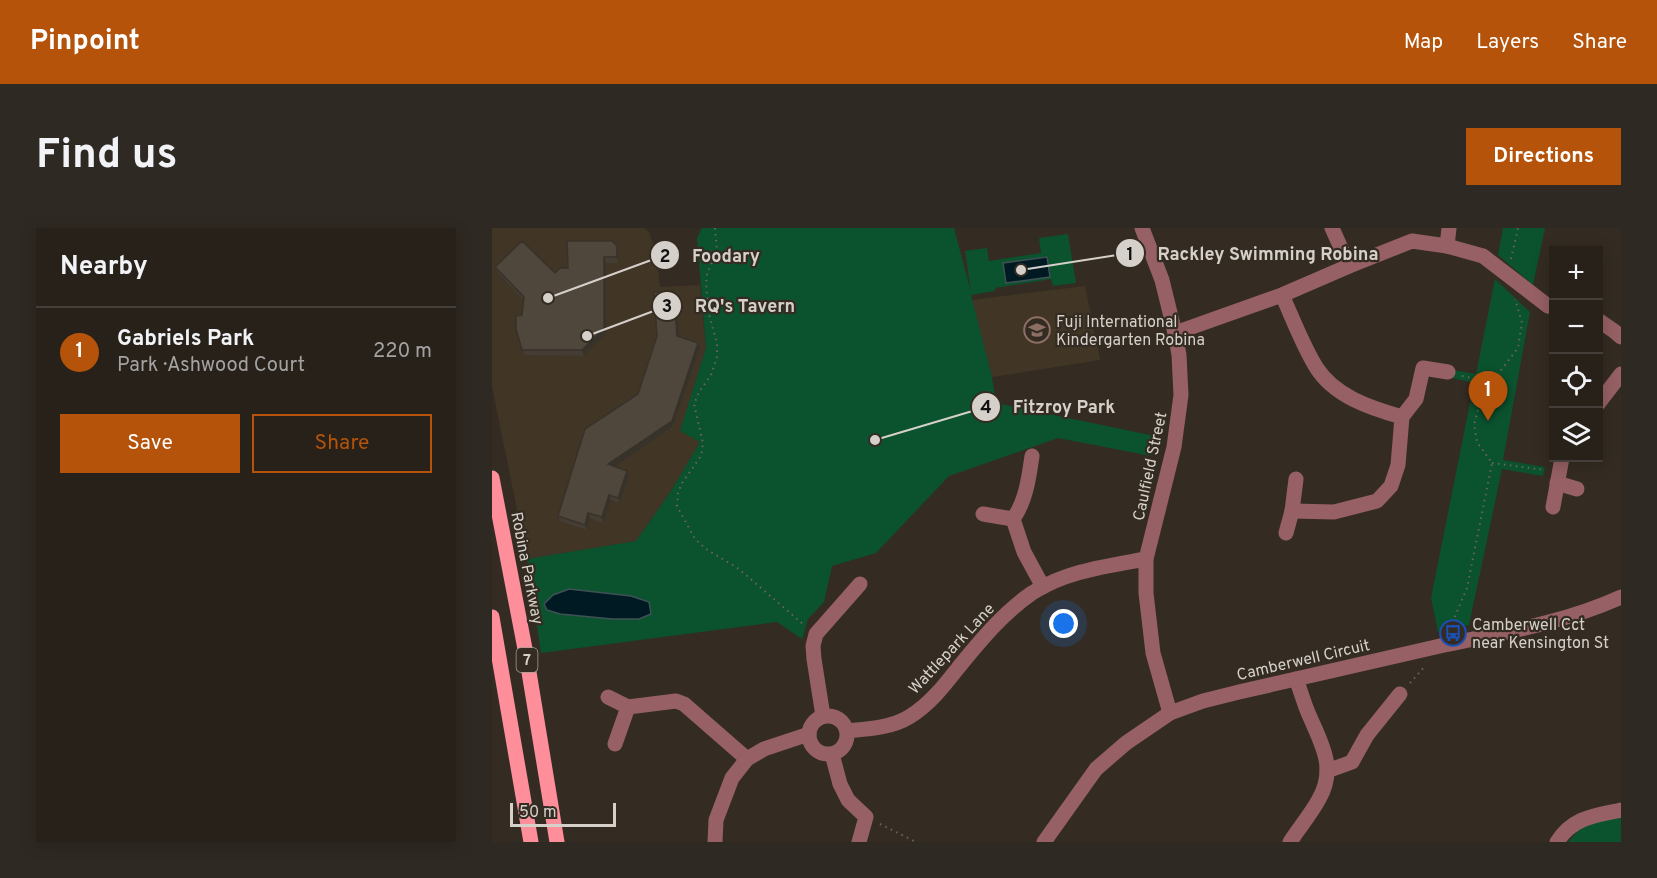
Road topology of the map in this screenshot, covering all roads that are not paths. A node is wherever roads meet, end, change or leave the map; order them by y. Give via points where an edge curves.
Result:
1 (1142, 228) edge
2 (1332, 228) edge
3 (1449, 228) edge
4 (1447, 246) junction
5 (1349, 266) junction
6 (1282, 295) junction
7 (1549, 306) edge
8 (1603, 323) edge
9 (1175, 333) junction
10 (1621, 338) edge
11 (1448, 372) road end
12 (1621, 374) edge
13 (1603, 399) edge
14 (1402, 417) junction
15 (1032, 456) dead end
16 (1559, 471) edge
17 (492, 478) edge
18 (1296, 479) dead end
19 (1577, 489) dead end
20 (1553, 507) dead end
21 (1292, 510) junction
22 (983, 514) dead end
23 (1013, 519) junction
24 (1286, 533) dead end
25 (1146, 559) junction
26 (860, 584) dead end
27 (1043, 587) junction
28 (1621, 597) edge
29 (492, 617) edge
30 (1296, 679) junction
31 (1400, 694) road end
32 (608, 698) dead end
33 (628, 707) junction
34 (1170, 713) junction
35 (823, 716) junction
36 (847, 731) junction
37 (809, 734) junction
38 (615, 744) dead end
39 (832, 754) junction
40 (747, 759) junction
41 (1327, 771) junction
42 (1621, 810) edge
43 (531, 842) edge
44 (557, 842) edge
45 (715, 842) edge
46 (859, 842) edge
47 (1044, 842) edge
48 (1290, 842) edge
49 (1557, 842) edge

1 - 9 street, Caulfield Street
2 - 5 street
3 - 4 street
4 - 5 street via 1412,241
4 - 7 street via 1483,256
5 - 6 street
6 - 9 street
6 - 14 street via 1317,369 1355,400
8 - 10 street
9 - 25 street, Caulfield Street via 1181,395 1174,447
11 - 14 street via 1423,368 1416,399
12 - 13 street
14 - 21 street via 1398,465 1391,486 1377,501 1334,512
15 - 23 street via 1024,497
16 - 19 street
16 - 20 street
17 - 44 main road, Robina Parkway / 7
18 - 21 street
21 - 24 street
22 - 23 street
23 - 27 street via 1024,552
25 - 27 street, Wattlepark Lane via 1090,570
25 - 34 street, Caulfield Street via 1153,653
26 - 35 street via 816,634 814,659
27 - 36 street, Wattlepark Lane via 995,625 929,701 908,717
28 - 30 street, Camberwell Circuit via 1570,617
29 - 43 main road, 7
30 - 34 street, Camberwell Circuit
30 - 41 street via 1322,742
31 - 41 street via 1360,744 1352,762
32 - 33 street
33 - 38 street
33 - 40 street via 676,701 684,704
34 - 47 street, Camberwell Circuit via 1096,769
35 - 36 street via 840,720
35 - 37 street via 812,724
36 - 39 street via 843,747
37 - 39 street via 813,747
37 - 40 street
39 - 46 street via 848,800 866,817
40 - 45 street via 732,778 716,820
41 - 48 street via 1320,799
42 - 49 street via 1577,822

